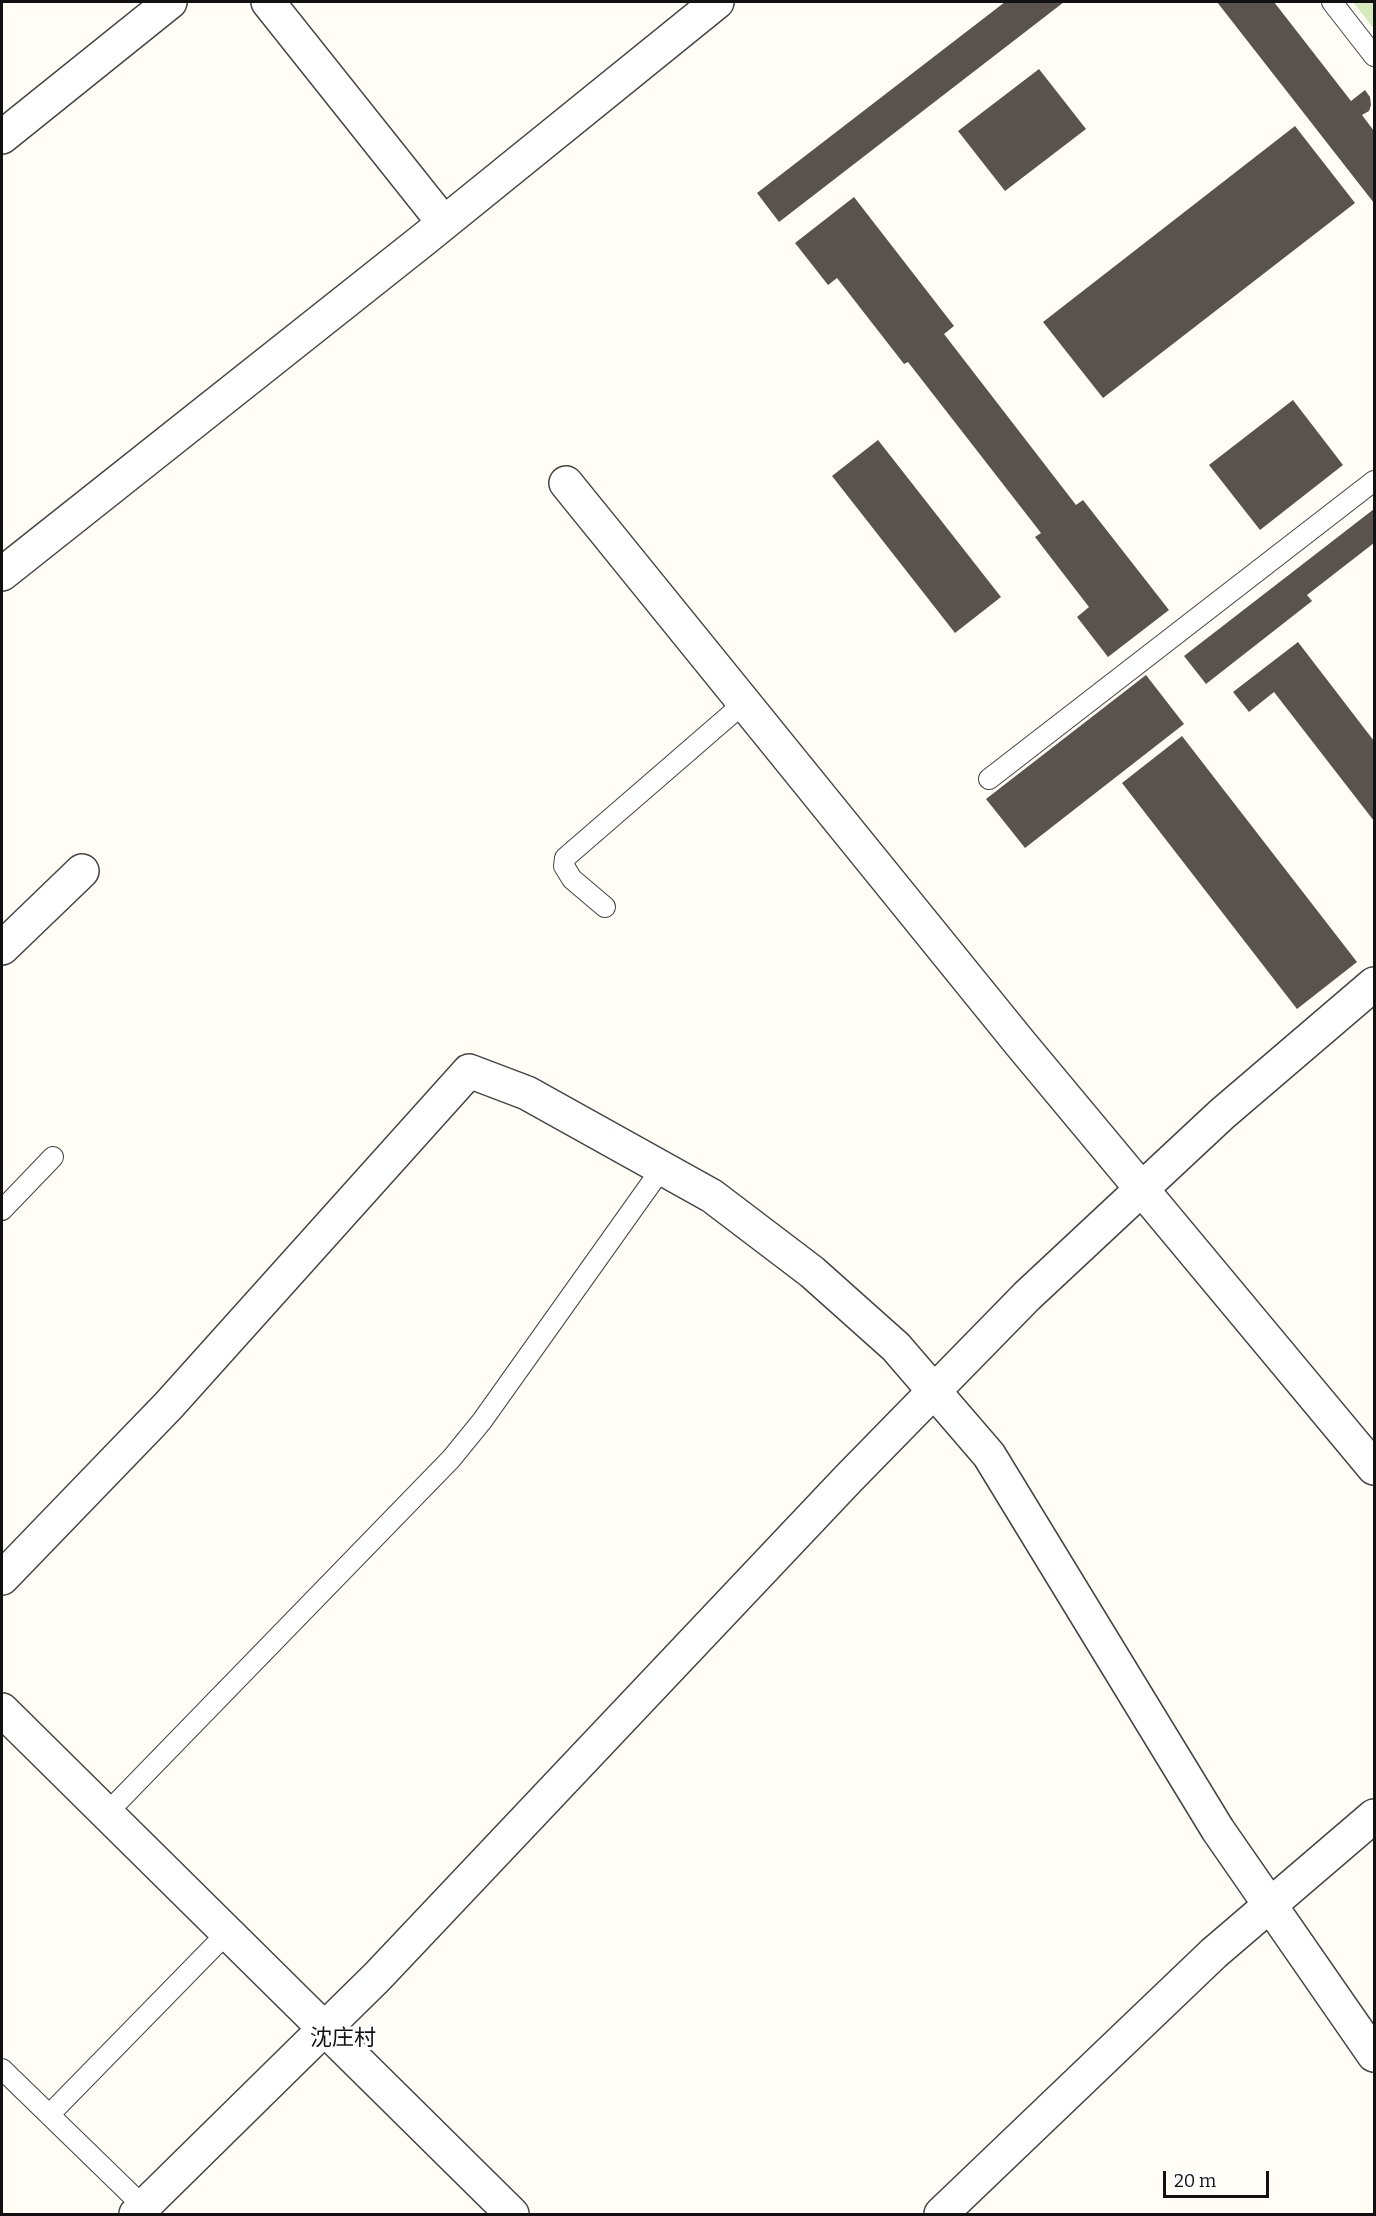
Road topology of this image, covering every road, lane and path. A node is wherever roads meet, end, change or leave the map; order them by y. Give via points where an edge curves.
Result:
1 (170, 2) edge
2 (268, 2) edge
3 (717, 2) edge
4 (1332, 2) edge
5 (1374, 56) edge
6 (2, 137) edge
7 (444, 223) junction
8 (1374, 481) edge
9 (566, 483) dead end
10 (2, 574) edge
11 (744, 703) junction
12 (989, 779) dead end
13 (82, 871) dead end
14 (605, 907) dead end
15 (2, 948) edge
16 (1374, 984) edge
17 (53, 1157) dead end
18 (662, 1168) junction
19 (1142, 1189) junction
20 (2, 1210) edge
21 (934, 1391) junction
22 (1374, 1468) edge
23 (2, 1578) edge
24 (2, 1710) edge
25 (106, 1814) junction
26 (1374, 1815) edge
27 (1270, 1905) junction
28 (227, 1934) junction
29 (324, 2030) junction
30 (1374, 2055) edge
31 (2, 2069) edge
32 (49, 2115) junction
33 (140, 2210) edge
34 (512, 2214) edge
35 (941, 2214) edge

1 - 6 street
2 - 7 street
3 - 7 street
4 - 5 lane
7 - 10 street
8 - 12 lane
9 - 11 street
11 - 14 lane via 565,858 564,866 572,879
11 - 19 street
13 - 15 street
16 - 19 street via 1222,1114
17 - 20 lane
18 - 21 street via 712,1196 812,1272 896,1347
18 - 23 street via 527,1093 469,1071 169,1405
18 - 25 lane via 451,1459
19 - 21 street via 1027,1296
19 - 22 street
21 - 27 street via 989,1455 1218,1830
21 - 29 street
24 - 25 street
25 - 28 street
26 - 27 street
27 - 30 street
27 - 35 street via 1214,1953
28 - 29 street
28 - 32 lane
29 - 33 street
29 - 34 street
31 - 32 lane
32 - 33 lane

